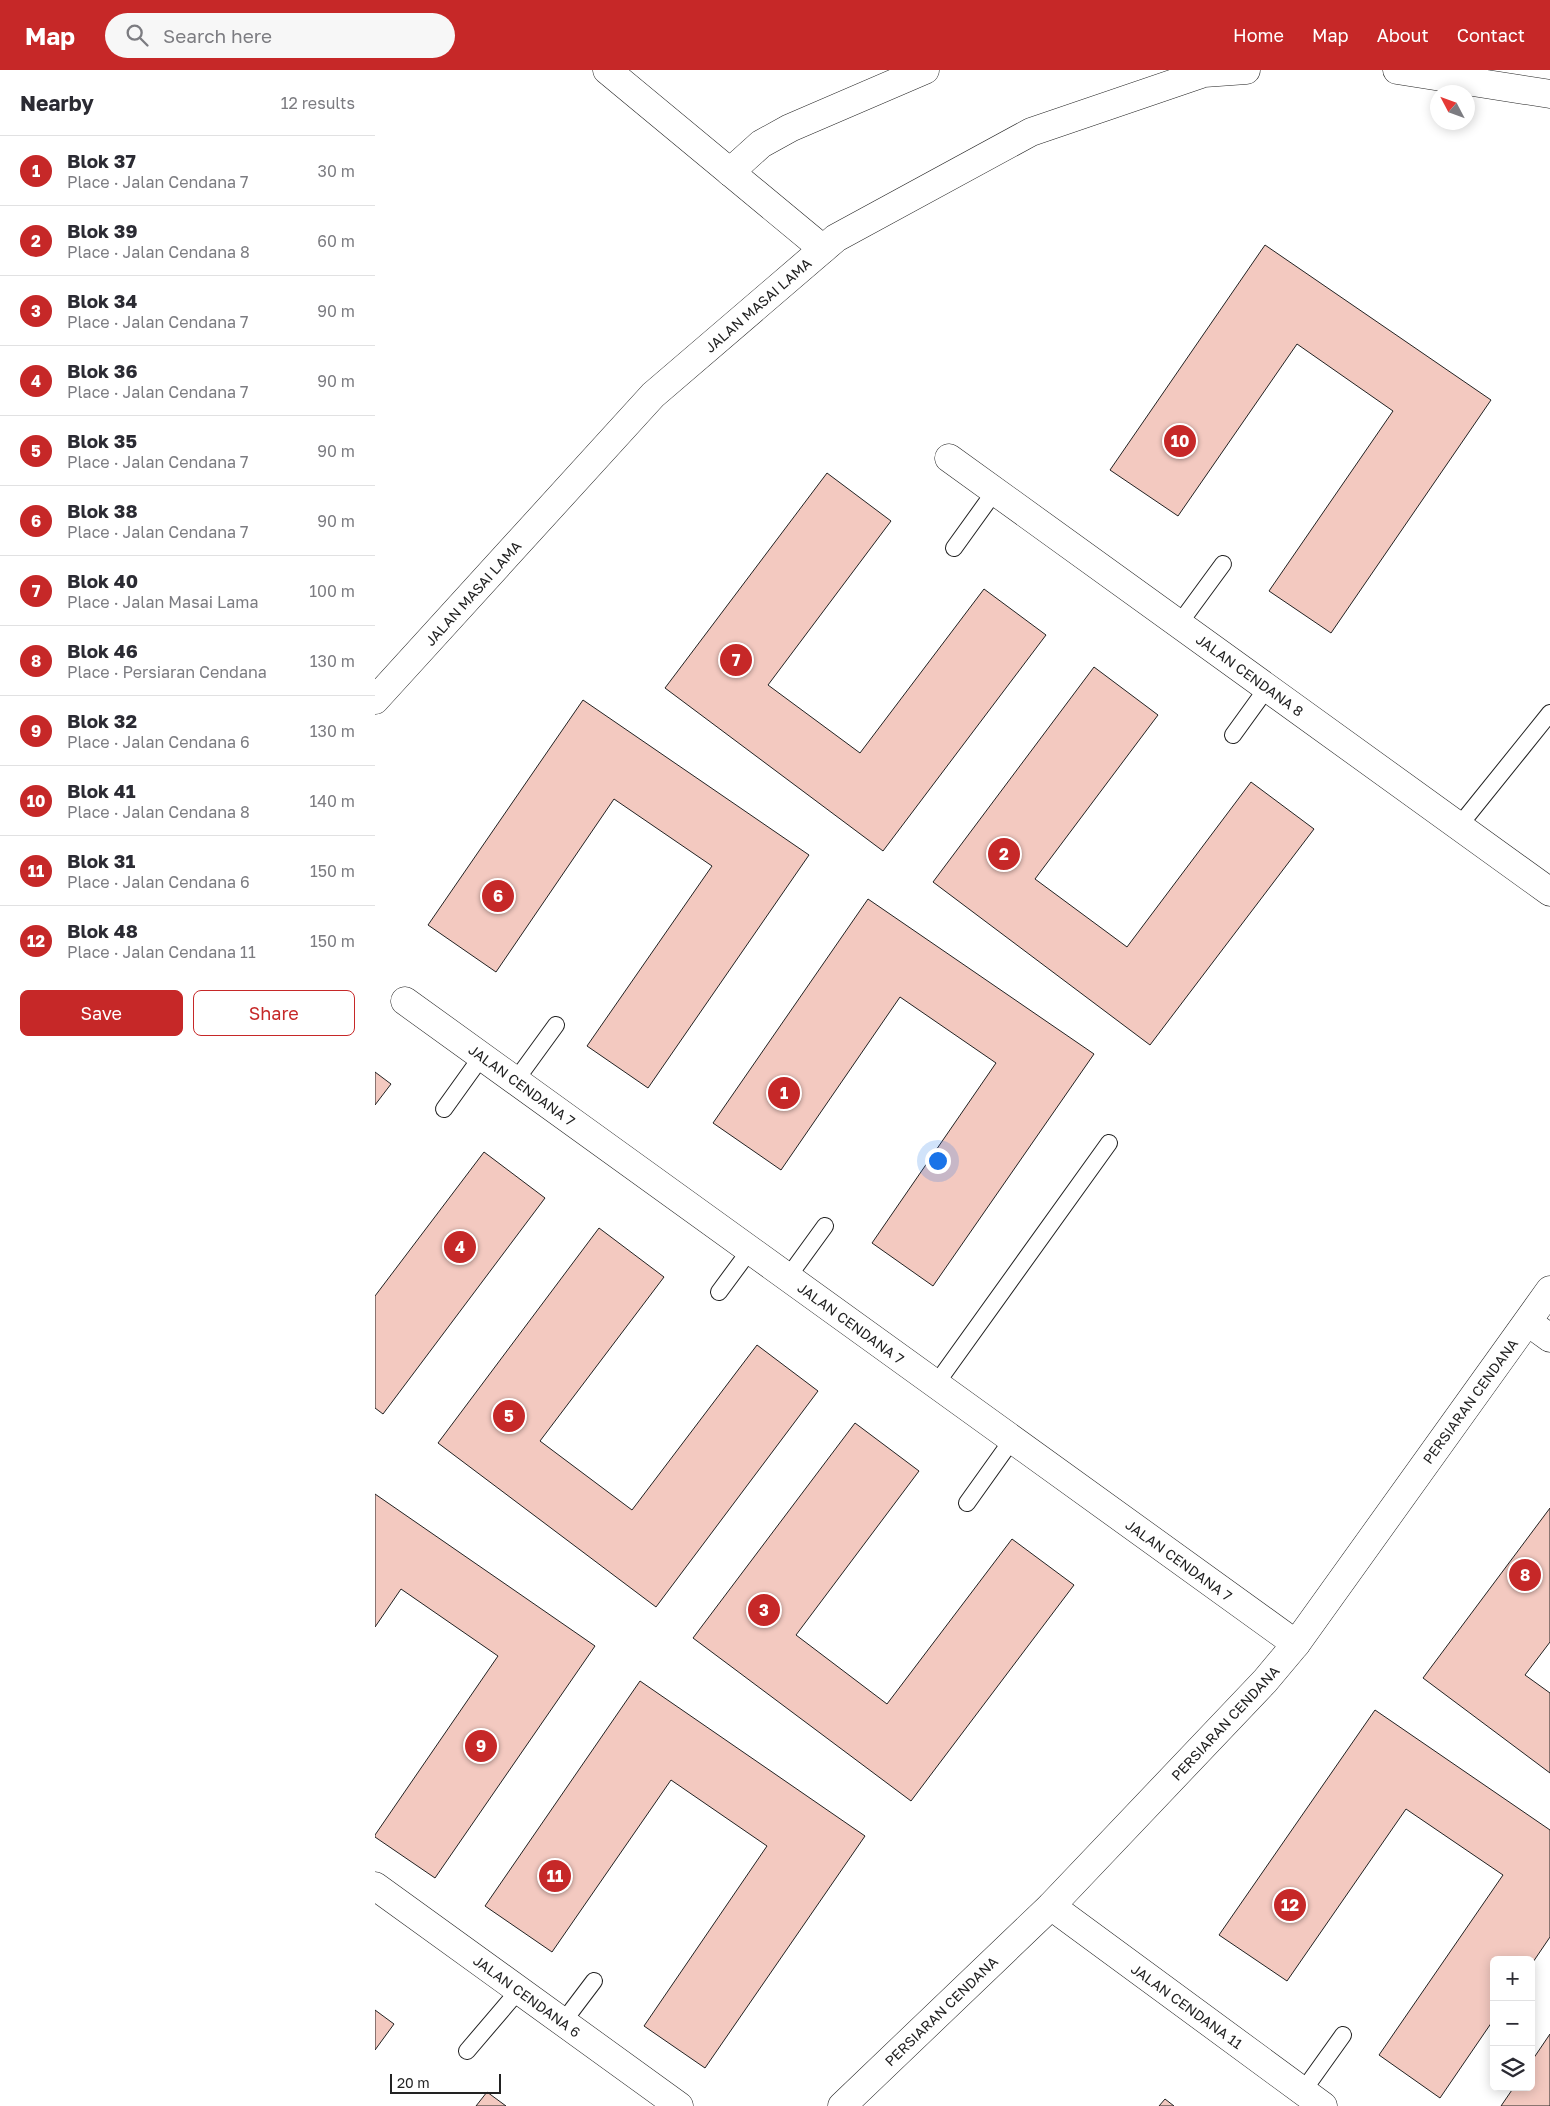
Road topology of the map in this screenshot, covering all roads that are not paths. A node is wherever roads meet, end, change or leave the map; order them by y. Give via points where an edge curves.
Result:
1 (607, 70) edge
2 (925, 70) edge
3 (1247, 70) edge
4 (1397, 70) edge
5 (1550, 94) edge
6 (730, 172) junction
7 (823, 249) junction
8 (949, 458) dead end
9 (995, 491) junction
10 (954, 548) dead end
11 (1223, 564) dead end
12 (1179, 624) junction
13 (1267, 688) junction
14 (375, 700) edge
15 (1550, 713) edge
16 (1233, 735) dead end
17 (1459, 826) junction
18 (1550, 892) edge
19 (405, 1001) dead end
20 (556, 1025) dead end
21 (482, 1056) junction
22 (516, 1080) junction
23 (443, 1109) dead end
24 (1109, 1143) dead end
25 (825, 1226) dead end
26 (750, 1250) junction
27 (788, 1277) junction
28 (1550, 1290) edge
29 (719, 1292) dead end
30 (1527, 1322) junction
31 (1550, 1338) edge
32 (935, 1384) junction
33 (1012, 1440) junction
34 (967, 1503) dead end
35 (1296, 1644) junction
36 (375, 1886) edge
37 (1051, 1906) junction
38 (594, 1981) dead end
39 (519, 1990) junction
40 (563, 2022) junction
41 (1343, 2035) dead end
42 (467, 2051) dead end
43 (1313, 2099) edge
44 (679, 2106) edge
45 (843, 2106) edge

1 - 6 street
2 - 6 street via 790,128 761,144
3 - 7 street, JALAN MASAI LAMA via 1204,73 1031,132 836,238
4 - 5 street
6 - 7 street
7 - 14 street, JALAN MASAI LAMA via 653,395
8 - 9 street, JALAN CENDANA 8
9 - 10 lane
9 - 12 street, JALAN CENDANA 8
11 - 12 lane
12 - 13 street, JALAN CENDANA 8
13 - 16 lane
13 - 17 street, JALAN CENDANA 8
15 - 17 lane
17 - 18 street, JALAN CENDANA 8
19 - 21 street, JALAN CENDANA 7
20 - 22 lane
21 - 22 street, JALAN CENDANA 7
21 - 23 lane
22 - 26 street, JALAN CENDANA 7
24 - 32 lane
25 - 27 lane
26 - 27 street, JALAN CENDANA 7
26 - 29 lane
27 - 32 street, JALAN CENDANA 7
28 - 30 street, PERSIARAN CENDANA
30 - 31 street
30 - 35 street, PERSIARAN CENDANA
32 - 33 street, JALAN CENDANA 7
33 - 34 lane
33 - 35 street, JALAN CENDANA 7
35 - 37 street, PERSIARAN CENDANA via 1265,1681
36 - 39 street, JALAN CENDANA 6
37 - 43 street, JALAN CENDANA 11
37 - 45 street, PERSIARAN CENDANA
38 - 40 lane
39 - 40 street, JALAN CENDANA 6
39 - 42 lane
40 - 44 street, JALAN CENDANA 6
41 - 43 lane

